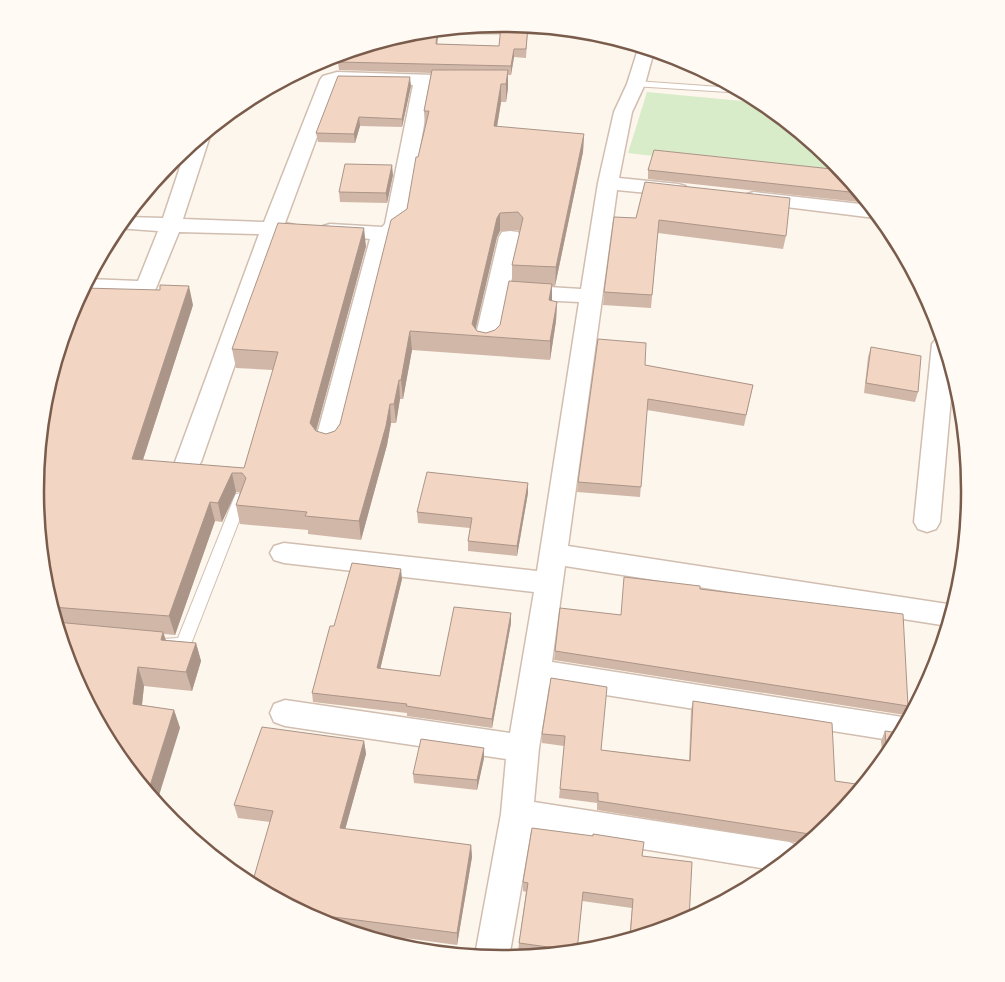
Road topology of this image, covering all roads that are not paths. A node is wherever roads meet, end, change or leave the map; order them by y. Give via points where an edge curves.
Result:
1 (644, 55) edge
2 (423, 80) junction
3 (488, 81) edge
4 (636, 84) junction
5 (724, 90) edge
6 (195, 151) edge
7 (608, 183) junction
8 (696, 192) edge
9 (734, 196) edge
10 (865, 211) edge
11 (130, 223) edge
12 (171, 225) junction
13 (272, 228) junction
14 (382, 233) junction
15 (510, 237) edge
16 (92, 286) edge
17 (500, 291) junction
18 (590, 296) junction
19 (486, 343) edge
20 (942, 362) edge
21 (328, 442) edge
22 (188, 462) edge
23 (240, 498) edge
24 (927, 522) dead end
25 (284, 553) dead end
26 (553, 554) junction
27 (549, 583) junction
28 (944, 614) edge
29 (155, 642) edge
30 (536, 672) junction
31 (285, 713) dead end
32 (895, 728) edge
33 (523, 748) junction
34 (517, 814) junction
35 (781, 856) edge
36 (493, 950) edge

1 - 4 street
2 - 3 street
2 - 13 street via 337,77 329,80
2 - 14 street via 395,227
4 - 5 lane
4 - 7 street via 622,112
6 - 12 street
7 - 8 street
7 - 18 street
9 - 10 street
11 - 12 street
12 - 13 street
12 - 16 street via 146,288
13 - 14 street
13 - 22 street
14 - 21 street
15 - 17 street
17 - 18 street
17 - 19 street
18 - 26 street
20 - 24 street
23 - 29 lane via 183,644
25 - 27 street
26 - 27 street
26 - 28 street
27 - 30 street
30 - 32 street
30 - 33 street
31 - 33 street
33 - 34 street
34 - 35 street
34 - 36 street

